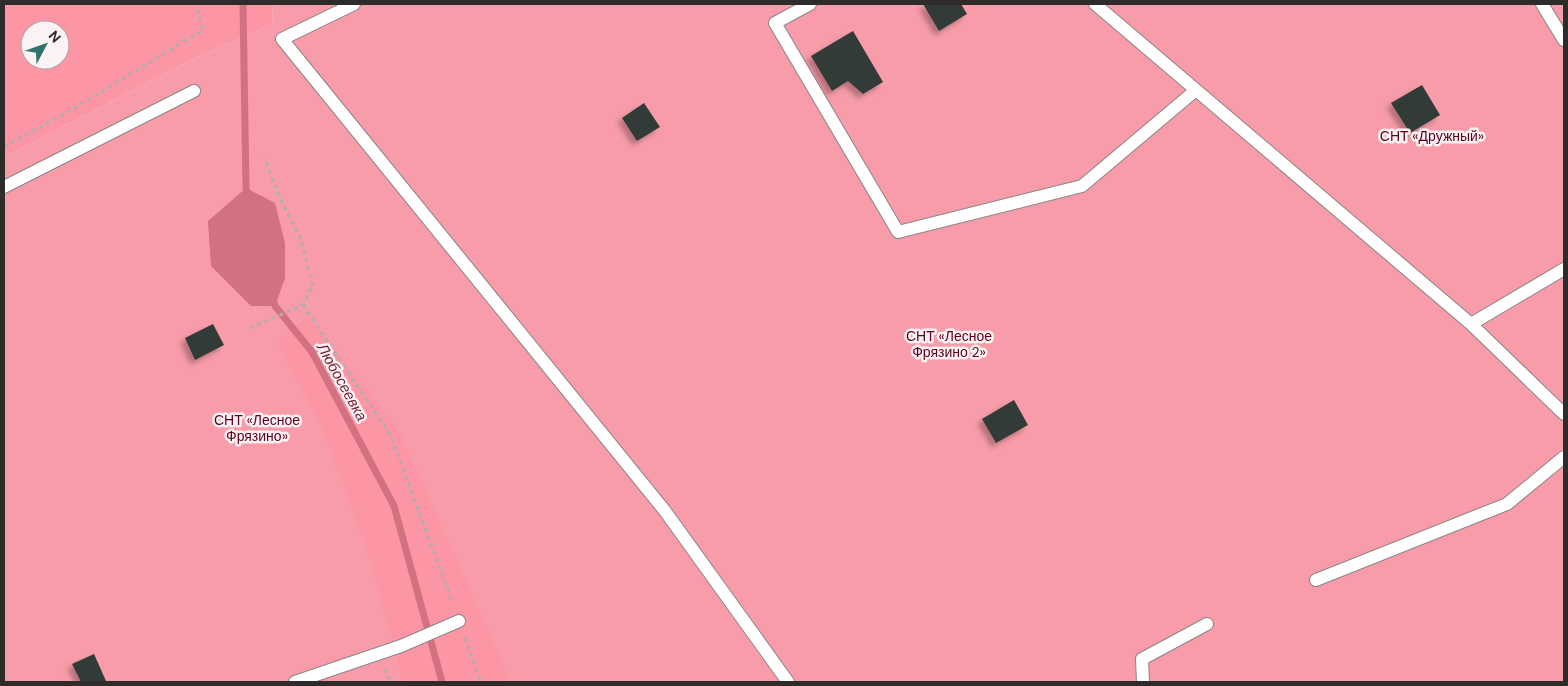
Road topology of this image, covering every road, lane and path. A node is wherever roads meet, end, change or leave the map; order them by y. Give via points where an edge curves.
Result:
1 (196, 4) edge
2 (354, 4) edge
3 (810, 4) edge
4 (1095, 4) edge
5 (1542, 4) edge
6 (1564, 40) edge
7 (1196, 90) junction
8 (194, 91) dead end
9 (4, 147) edge
10 (265, 158) dead end
11 (4, 187) edge
12 (1564, 269) edge
13 (303, 304) junction
14 (1472, 324) junction
15 (250, 328) dead end
16 (1564, 414) edge
17 (1564, 457) edge
18 (1316, 580) dead end
19 (459, 621) junction
20 (1207, 624) dead end
21 (296, 682) edge
22 (481, 682) edge
23 (788, 682) edge
24 (1143, 682) edge

1 - 9 path via 203,30
2 - 23 lane via 282,39 665,510
3 - 7 lane via 775,23 898,232 1082,186
4 - 7 lane
5 - 6 lane
7 - 14 lane
8 - 11 lane
10 - 13 path via 278,194 300,237 313,285
12 - 14 lane
13 - 15 path
13 - 19 path via 391,436
14 - 16 lane
17 - 18 lane via 1507,504
19 - 21 lane via 401,646
19 - 22 path
20 - 24 lane via 1142,659

